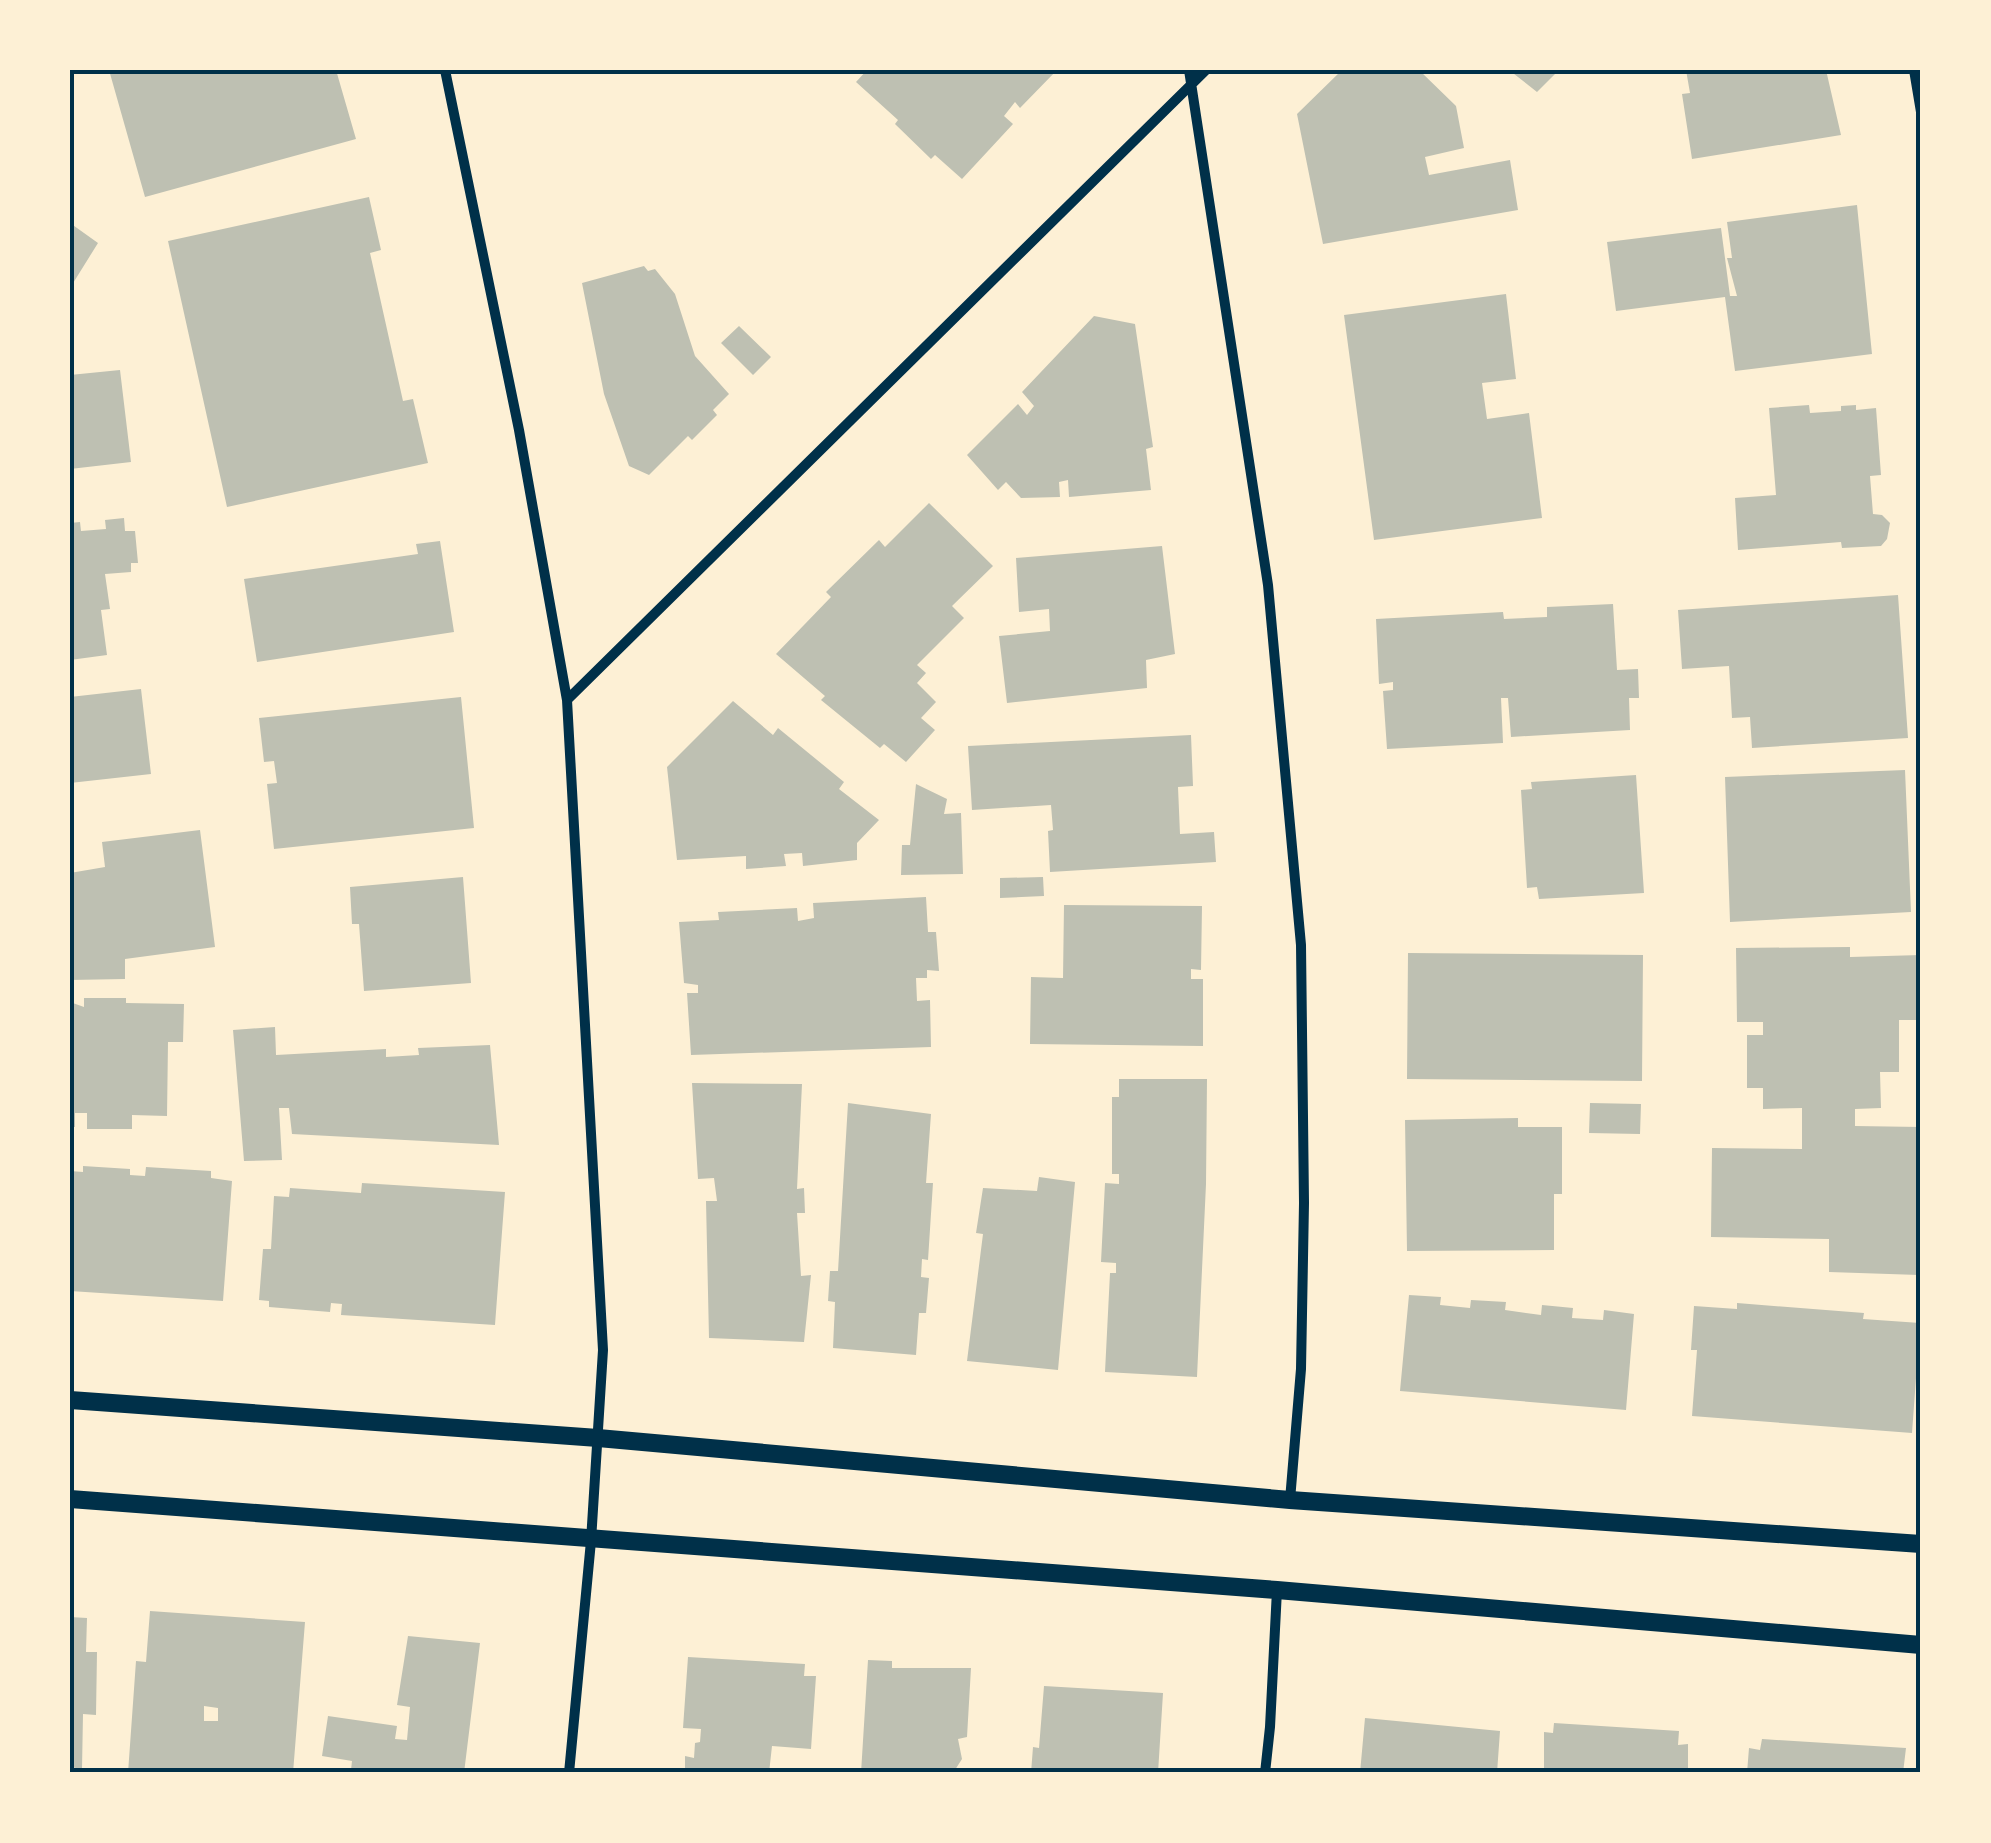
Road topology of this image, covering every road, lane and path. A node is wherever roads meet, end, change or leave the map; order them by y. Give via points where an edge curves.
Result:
1 (1190, 70) edge
2 (1206, 70) edge
3 (1914, 70) edge
4 (449, 73) edge
5 (1192, 85) junction
6 (1921, 112) edge
7 (568, 700) junction
8 (70, 1400) edge
9 (598, 1438) junction
10 (70, 1499) edge
11 (1290, 1500) junction
12 (591, 1541) junction
13 (1921, 1544) edge
14 (1277, 1590) junction
15 (1921, 1644) edge
16 (570, 1773) edge
17 (1265, 1773) edge

1 - 5 street
2 - 5 street
3 - 6 street
4 - 7 street
5 - 7 street
5 - 11 street via 1268,584 1300,945 1304,1203
7 - 9 street via 602,1350
8 - 9 street
9 - 11 street
9 - 12 street
10 - 12 street
11 - 13 street
12 - 14 street
12 - 16 street
14 - 15 street
14 - 17 street

